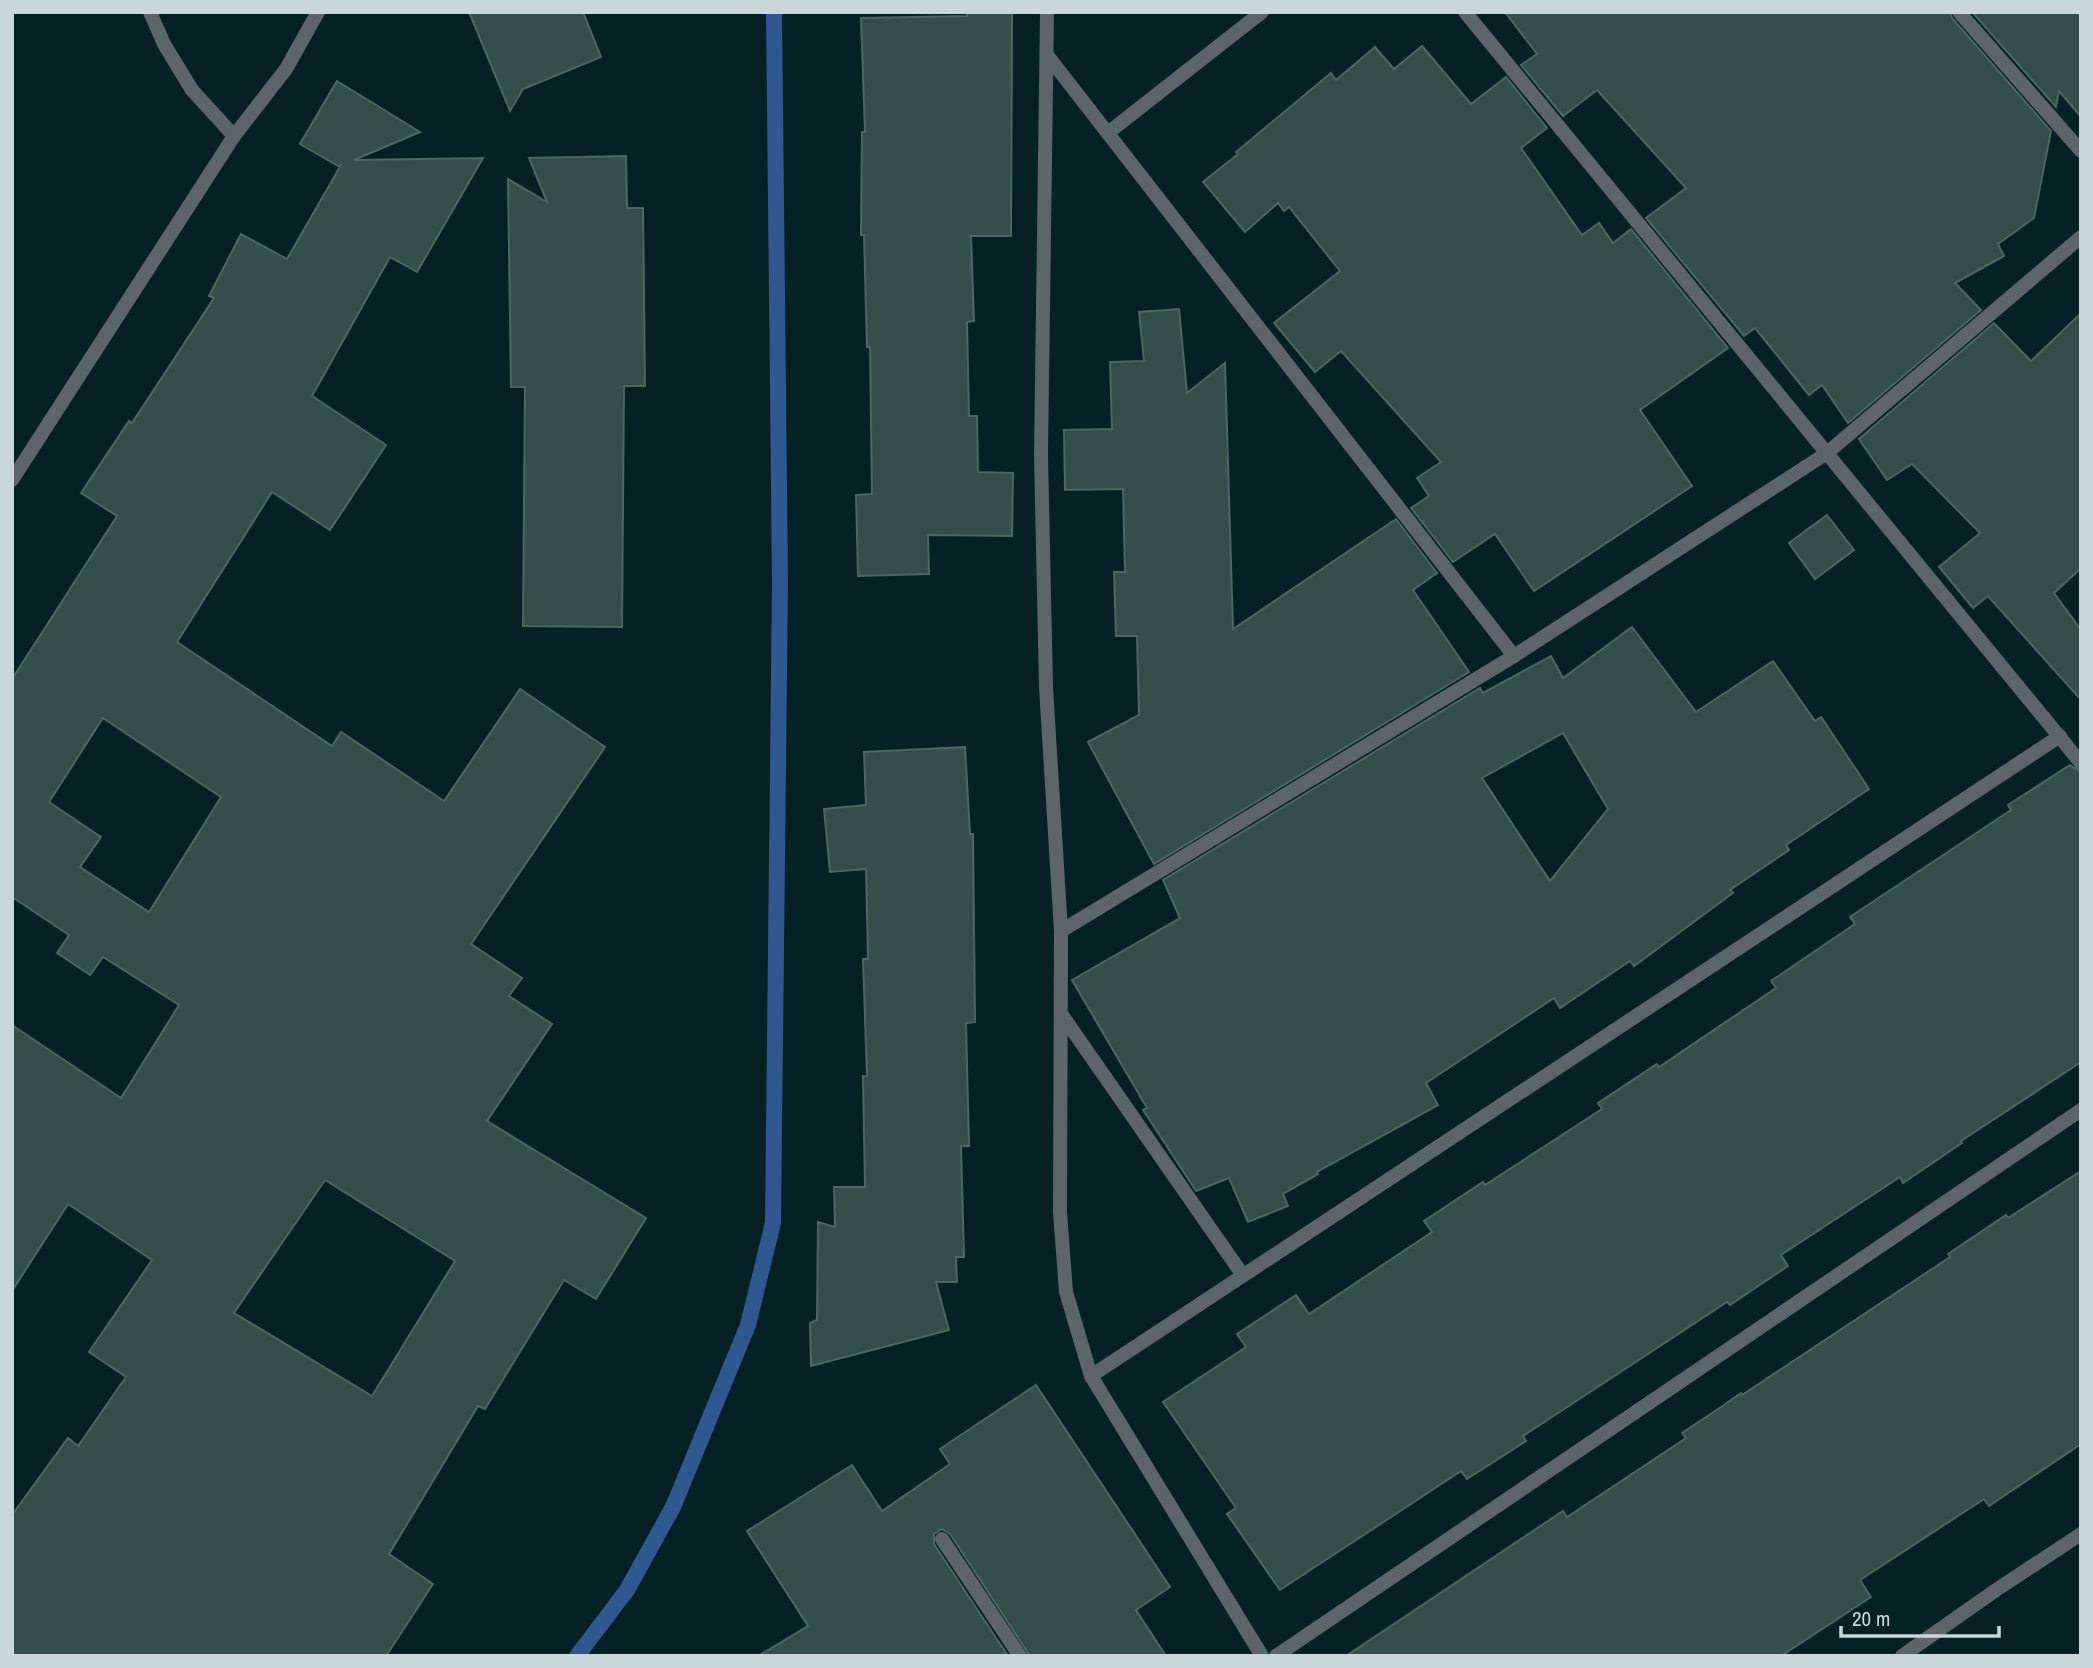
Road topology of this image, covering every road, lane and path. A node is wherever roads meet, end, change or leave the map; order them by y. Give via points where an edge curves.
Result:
1 (150, 12) edge
2 (318, 12) edge
3 (1047, 12) edge
4 (1262, 12) edge
5 (1465, 12) edge
6 (1959, 12) edge
7 (1047, 55) junction
8 (1109, 132) junction
9 (234, 136) junction
10 (2081, 151) edge
11 (2081, 237) edge
12 (1827, 453) junction
13 (12, 480) edge
14 (1514, 656) junction
15 (2060, 736) junction
16 (2081, 763) edge
17 (1061, 931) junction
18 (1062, 1015) junction
19 (2081, 1110) edge
20 (1242, 1274) junction
21 (1091, 1376) junction
22 (2081, 1534) edge
23 (942, 1539) dead end
24 (1020, 1656) edge
25 (1262, 1656) edge
26 (1276, 1656) edge
27 (1902, 1656) edge

1 - 9 street via 192,90
2 - 9 street via 286,69
3 - 7 street
4 - 8 street
5 - 12 street
6 - 10 street
7 - 8 street
7 - 17 street via 1042,468 1046,687
8 - 14 street
9 - 13 street
11 - 12 street
12 - 14 street
12 - 15 street
14 - 17 street
15 - 16 street
15 - 20 street
17 - 18 street
18 - 20 street
18 - 21 street via 1060,1212 1066,1292
19 - 26 street
20 - 21 street
21 - 25 street
22 - 27 street
23 - 24 street

